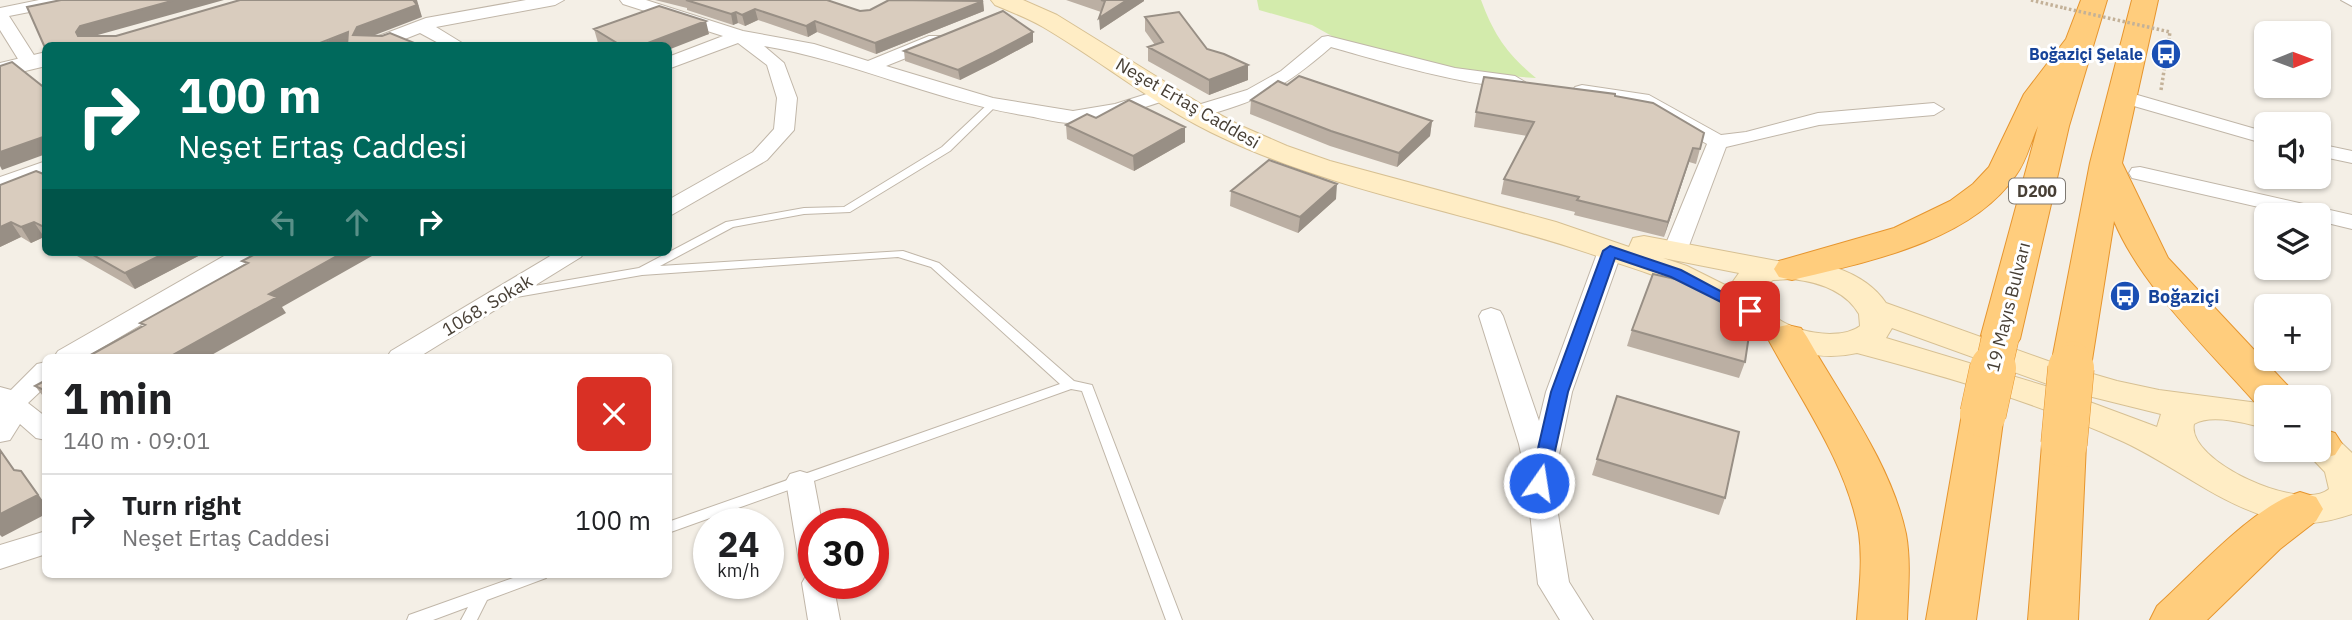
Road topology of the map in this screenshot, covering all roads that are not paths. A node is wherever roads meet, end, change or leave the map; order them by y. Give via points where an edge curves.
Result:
1 (21, 0) edge
2 (64, 0) edge
3 (555, 0) edge
4 (629, 0) edge
5 (2094, 0) edge
6 (2145, 0) edge
7 (1005, 7) edge
8 (0, 14) edge
9 (421, 26) junction
10 (957, 31) edge
11 (740, 36) junction
12 (379, 42) edge
13 (451, 42) edge
14 (2078, 43) junction
15 (38, 61) edge
16 (672, 62) edge
17 (871, 66) junction
18 (0, 70) edge
19 (1536, 85) edge
20 (1561, 88) edge
21 (1166, 94) junction
22 (2120, 96) junction
23 (993, 104) junction
24 (1934, 109) dead end
25 (1195, 111) junction
26 (2254, 135) edge
27 (1718, 142) junction
28 (2331, 153) edge
29 (2352, 157) edge
30 (42, 168) edge
31 (2123, 168) junction
32 (0, 184) edge
33 (672, 205) edge
34 (2352, 222) edge
35 (1545, 228) junction
36 (1610, 251) junction
37 (1675, 251) junction
38 (672, 255) edge
39 (241, 256) edge
40 (566, 256) edge
41 (670, 256) edge
42 (1784, 269) junction
43 (642, 271) junction
44 (500, 296) junction
45 (1874, 310) junction
46 (1750, 311) junction
47 (1491, 316) dead end
48 (1787, 337) junction
49 (1858, 342) junction
50 (73, 354) edge
51 (405, 354) edge
52 (42, 373) edge
53 (1070, 385) junction
54 (2263, 385) edge
55 (6, 400) edge
56 (2200, 407) junction
57 (2254, 413) edge
58 (42, 428) edge
59 (0, 433) edge
60 (2197, 466) junction
61 (2330, 472) edge
62 (800, 481) junction
63 (1539, 483) junction
64 (805, 508) edge
65 (672, 527) edge
66 (42, 543) edge
67 (0, 557) edge
68 (530, 578) edge
69 (482, 595) junction
70 (821, 599) edge
71 (415, 620) edge
72 (469, 620) edge
73 (824, 620) edge
74 (1174, 620) edge
75 (1577, 620) edge
76 (1882, 620) edge
77 (1951, 620) edge
78 (2053, 620) edge
79 (2175, 620) edge

1 - 8 street
2 - 8 street
3 - 9 street
4 - 11 street
5 - 14 highway, 19 Mayıs Bulvarı / D200
6 - 22 highway
7 - 21 main road, Neşet Ertaş Caddesi via 1060,27
8 - 15 street
9 - 12 street
9 - 13 street
10 - 17 street
11 - 16 street
11 - 17 street via 814,49
11 - 33 street via 775,64 787,98 784,130 760,156
14 - 42 highway via 2041,87 2004,170 1988,192 1952,215 1902,236 1846,256
14 - 77 highway, 19 Mayıs Bulvarı / D200, bridge via 1983,414
15 - 18 street
17 - 23 street
19 - 25 street via 1454,74 1328,41 1288,75 1254,94
20 - 27 street via 1642,99
21 - 23 street via 1073,117
21 - 25 main road, Neşet Ertaş Caddesi
22 - 26 street
22 - 31 highway
23 - 38 lane via 946,149 846,210 804,211 730,224
24 - 27 street via 1818,119
25 - 35 main road, Neşet Ertaş Caddesi via 1229,131 1320,167
27 - 37 street
28 - 29 street
30 - 32 street
31 - 34 street
31 - 54 highway via 2136,234 2155,266
31 - 78 highway, bridge via 2072,360
35 - 36 main road, Neşet Ertaş Caddesi
35 - 37 main road, Neşet Ertaş Caddesi
36 - 46 main road, Neşet Ertaş Caddesi via 1676,274
36 - 63 street via 1559,392
37 - 42 main road, Neşet Ertaş Caddesi
39 - 50 street
40 - 44 street, 1068. Sokak
41 - 43 lane
42 - 45 main road, Neşet Ertaş Caddesi via 1841,282 1862,295
42 - 46 main road via 1751,280 1744,299
43 - 44 lane
43 - 53 lane via 899,253 935,265
44 - 51 street, 1068. Sokak
45 - 49 main road via 1876,329
45 - 56 main road via 2098,389 2156,403
46 - 48 main road, Neşet Ertaş Caddesi
47 - 63 street via 1533,444
48 - 49 main road via 1825,345
48 - 76 highway via 1864,478 1880,525 1886,566
49 - 60 main road via 1938,362 2110,420 2143,433
52 - 55 street
53 - 62 lane
53 - 74 lane via 1087,388
55 - 58 street
55 - 59 street via 5,428
56 - 57 main road via 2222,406
56 - 60 main road via 2185,412 2176,422 2175,434
60 - 61 main road via 2245,495 2273,504
61 - 79 highway
62 - 64 street
62 - 65 lane
63 - 75 street via 1554,584
66 - 67 street
68 - 69 lane
69 - 71 lane
69 - 72 lane
70 - 73 street

